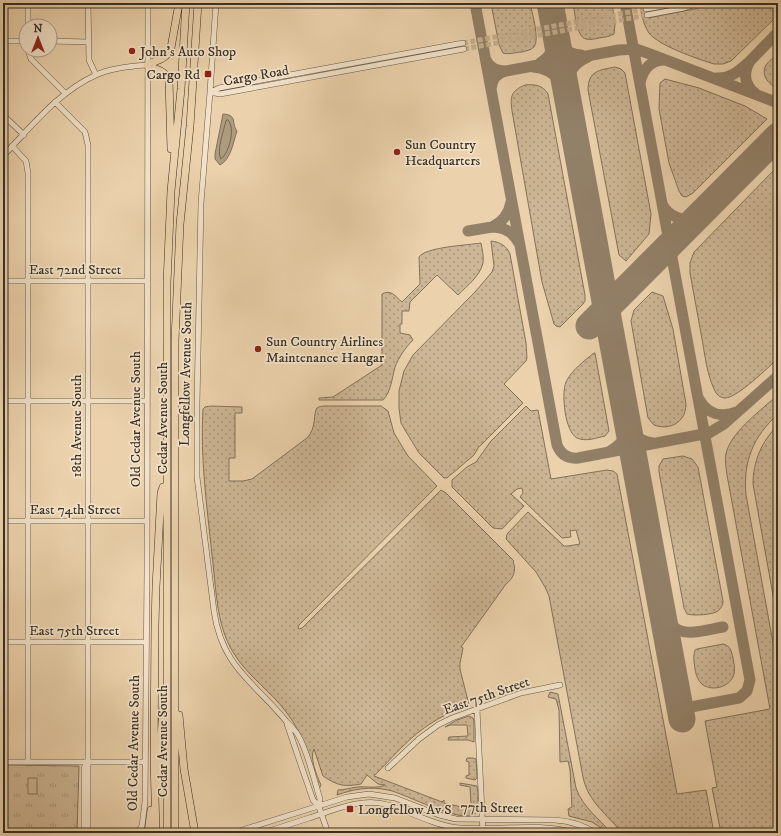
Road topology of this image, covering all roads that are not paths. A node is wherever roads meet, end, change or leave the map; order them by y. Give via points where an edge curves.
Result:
1 (28, 3) edge
2 (88, 3) edge
3 (148, 3) edge
4 (179, 3) edge
5 (186, 3) edge
6 (198, 3) edge
7 (216, 3) edge
8 (679, 3) edge
9 (699, 3) edge
10 (28, 18) edge
11 (3, 41) edge
12 (18, 41) edge
13 (58, 41) edge
14 (88, 42) junction
15 (464, 46) tunnel mouth
16 (31, 58) edge
17 (147, 65) junction
18 (96, 75) junction
19 (210, 92) junction
20 (65, 93) junction
21 (55, 102) junction
22 (3, 115) edge
23 (24, 135) junction
24 (12, 146) junction
25 (3, 156) edge
26 (171, 191) junction
27 (3, 281) edge
28 (28, 281) junction
29 (88, 281) junction
30 (147, 281) junction
31 (28, 400) junction
32 (88, 400) junction
33 (3, 401) edge
34 (147, 401) junction
35 (166, 473) junction
36 (3, 521) edge
37 (28, 521) junction
38 (87, 521) junction
39 (147, 521) junction
40 (87, 641) junction
41 (3, 642) edge
42 (28, 642) junction
43 (146, 642) junction
44 (168, 648) junction
45 (176, 675) junction
46 (560, 685) dead end
47 (477, 708) junction
48 (154, 758) junction
49 (3, 762) edge
50 (28, 762) junction
51 (88, 762) junction
52 (145, 762) junction
53 (388, 768) dead end
54 (319, 807) junction
55 (321, 814) junction
56 (483, 820) junction
57 (483, 831) edge
58 (194, 832) edge
59 (84, 833) edge
60 (88, 833) edge
61 (137, 833) edge
62 (148, 833) edge
63 (156, 833) edge
64 (160, 833) edge
65 (167, 833) edge
66 (175, 833) edge
67 (234, 833) edge
68 (263, 833) edge
69 (328, 833) edge
70 (575, 833) edge
71 (596, 833) edge

1 - 10 street
2 - 14 street
3 - 17 street, Old Cedar Avenue South
4 - 17 highway via 168,54
5 - 26 highway, Cedar Avenue South
6 - 45 highway, Cedar Avenue South via 190,126 180,224 176,325
7 - 19 street, Longfellow Avenue South
8 - 9 street via 647,12 684,8
11 - 12 street
13 - 14 street
14 - 18 street via 89,60
15 - 19 street, Cargo Road via 220,94
16 - 20 street
17 - 18 street via 111,70
17 - 26 highway via 166,74 170,85
17 - 30 street, Old Cedar Avenue South
18 - 20 street
19 - 54 street, Longfellow Avenue South via 201,203 196,403 198,487 215,619 221,642 238,670 298,734 320,799
20 - 21 street
21 - 23 street
21 - 29 street, 18th Avenue South via 81,127 87,138
22 - 23 street
23 - 24 street
24 - 25 street
24 - 28 street via 28,167
26 - 35 highway, Cedar Avenue South via 167,283
27 - 28 street, East 72nd Street
28 - 29 street, East 72nd Street
28 - 31 street
29 - 30 street, East 72nd Street
29 - 32 street, 18th Avenue South
30 - 34 street, Old Cedar Avenue South
31 - 32 street
31 - 33 street
31 - 37 street
32 - 34 street
32 - 38 street, 18th Avenue South
34 - 39 street, Old Cedar Avenue South
35 - 44 highway, Cedar Avenue South
35 - 48 highway via 162,493 156,587
36 - 37 street, East 74th Street
37 - 38 street, East 74th Street
37 - 42 street
38 - 39 street, East 74th Street
38 - 40 street, 18th Avenue South
39 - 43 street, Old Cedar Avenue South
40 - 42 street, East 75th Street
40 - 43 street, East 75th Street
40 - 51 street, 18th Avenue South
41 - 42 street, East 75th Street
42 - 50 street
43 - 52 street, Old Cedar Avenue South
44 - 64 highway via 160,751
44 - 65 highway, Cedar Avenue South
45 - 58 highway via 184,768
45 - 66 highway, Cedar Avenue South
46 - 47 street, East 75th Street via 521,693
47 - 53 street, East 75th Street via 429,731
47 - 56 street
48 - 62 highway via 151,822
48 - 63 highway
49 - 50 street
50 - 51 street
51 - 52 street
51 - 59 street via 84,768
51 - 60 street
52 - 61 street, Old Cedar Avenue South via 144,814 142,826
54 - 55 street, Longfellow Avenue South
54 - 56 street, 77th Street via 355,795 376,794 451,818
54 - 67 street, 77th Street
55 - 57 street, 77th Street via 357,804 377,803 449,826
55 - 68 street, 77th Street
55 - 69 street, Longfellow Avenue South
56 - 57 street
56 - 71 street, 77th Street via 562,820 585,826
57 - 70 street, 77th Street via 549,828

